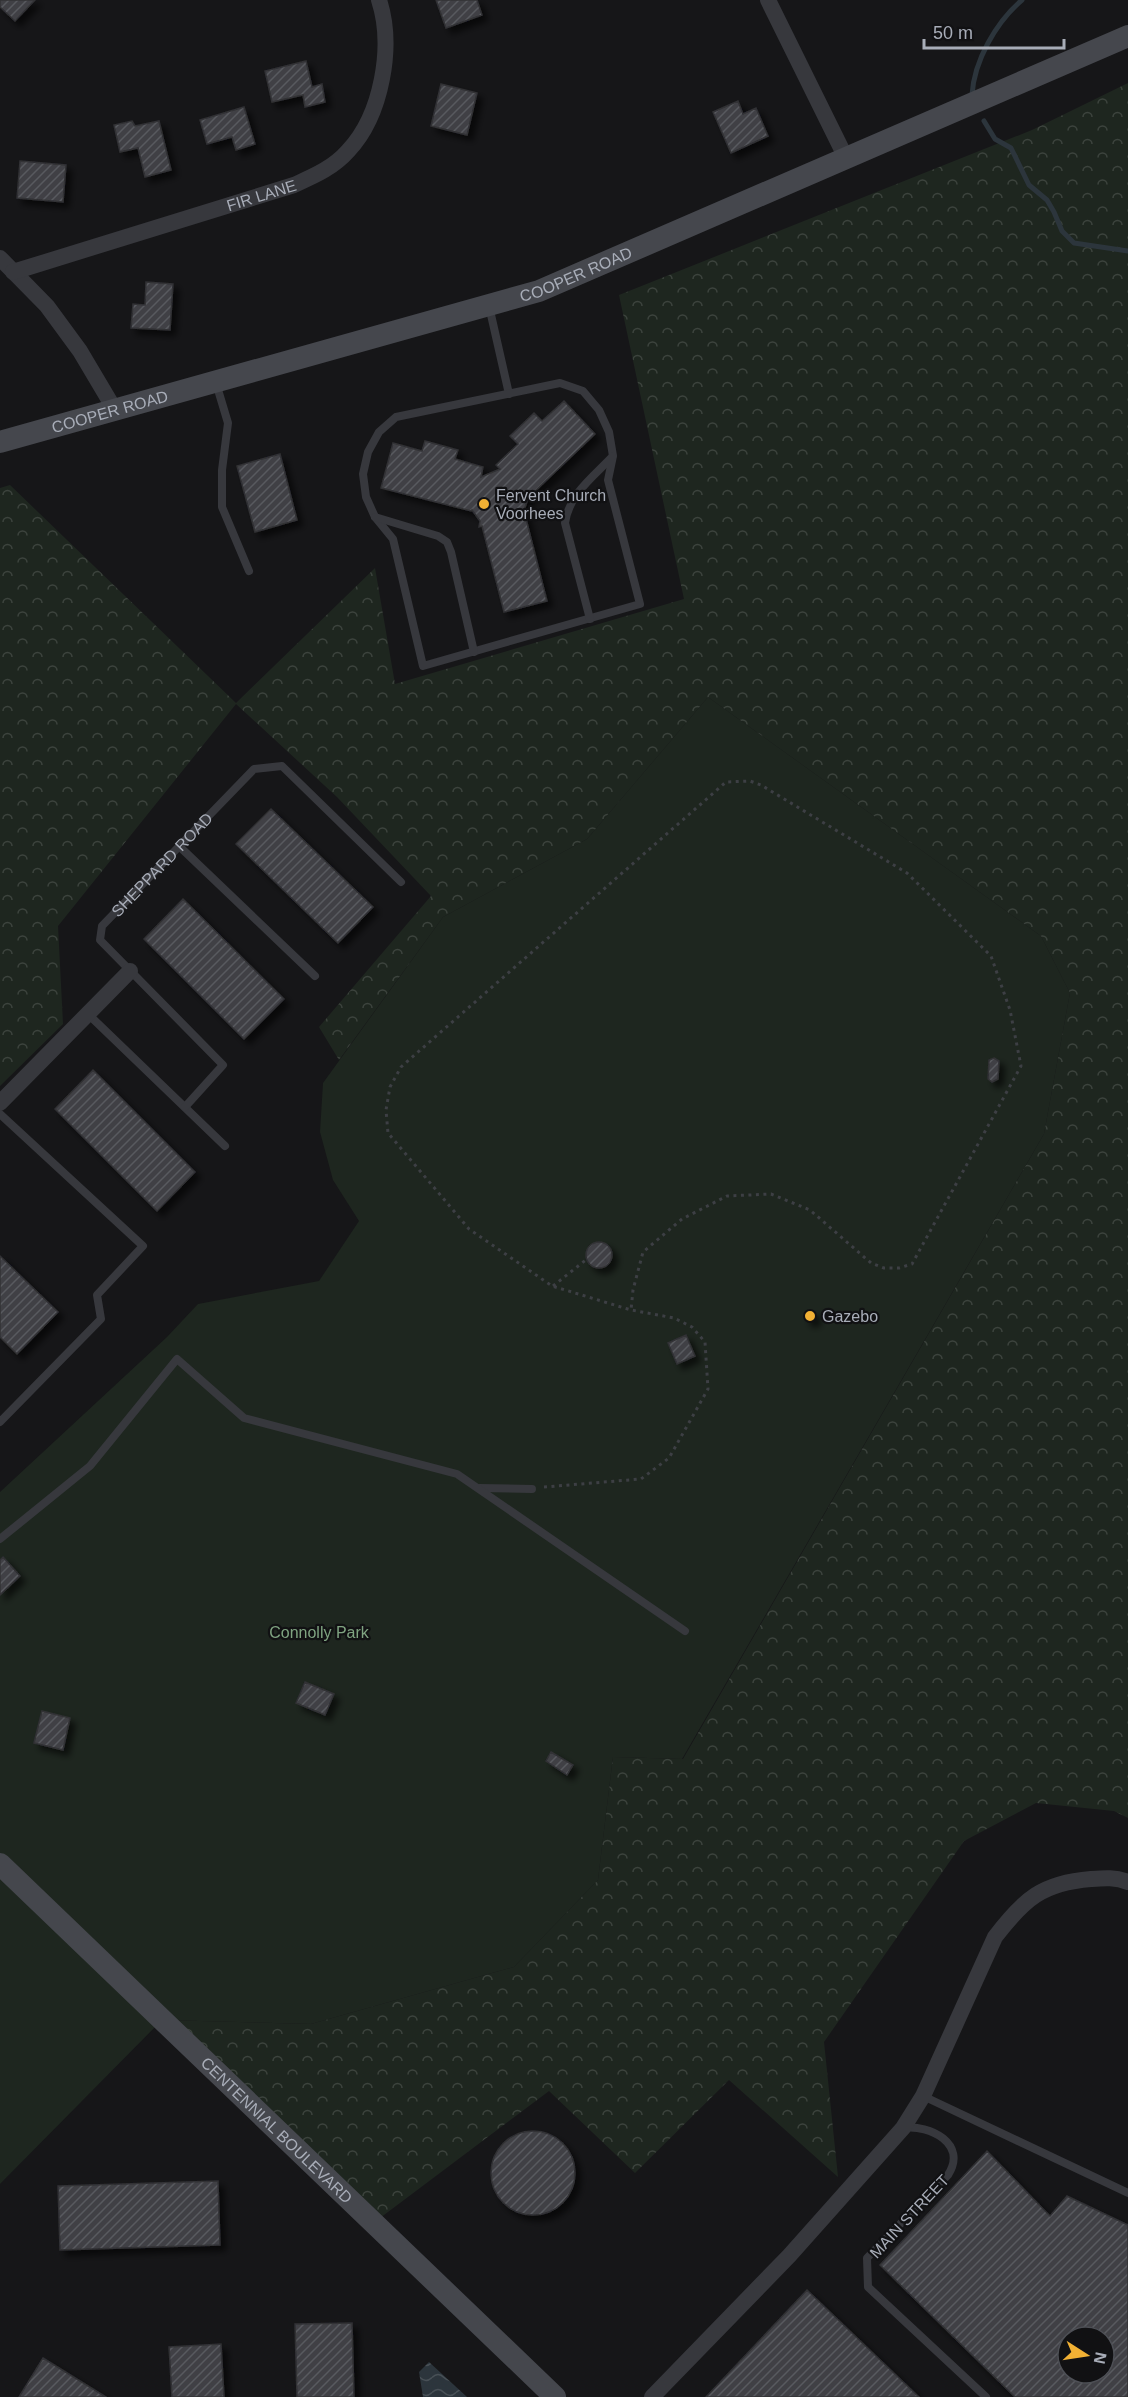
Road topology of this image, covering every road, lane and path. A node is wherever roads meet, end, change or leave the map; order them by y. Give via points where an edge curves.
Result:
1 (379, 0) edge
2 (768, 0) edge
3 (1128, 36) edge
4 (846, 158) junction
5 (0, 258) edge
6 (13, 272) junction
7 (489, 306) junction
8 (216, 382) junction
9 (508, 394) junction
10 (115, 410) junction
11 (0, 442) edge
12 (613, 456) junction
13 (375, 517) junction
14 (249, 571) dead end
15 (590, 619) junction
16 (474, 652) junction
17 (180, 847) junction
18 (401, 882) dead end
19 (130, 971) junction
20 (315, 976) dead end
21 (88, 1014) junction
22 (0, 1103) edge
23 (184, 1107) junction
24 (0, 1114) edge
25 (225, 1146) dead end
26 (586, 1259) dead end
27 (552, 1286) junction
28 (631, 1310) junction
29 (0, 1422) edge
30 (478, 1488) junction
31 (532, 1489) joint
32 (0, 1539) edge
33 (685, 1631) dead end
34 (0, 1864) edge
35 (1128, 1882) edge
36 (923, 2096) junction
37 (903, 2128) junction
38 (1128, 2193) edge
39 (555, 2397) edge
40 (652, 2397) edge
41 (986, 2397) edge

1 - 6 street, FIR LANE via 387,42 373,109 363,134 325,171 294,185
2 - 4 street
3 - 4 street, COOPER ROAD
4 - 7 street, COOPER ROAD via 539,291
5 - 6 street
6 - 10 street via 80,351
7 - 8 street, COOPER ROAD
7 - 9 lane
8 - 10 street, COOPER ROAD
8 - 14 lane via 228,423 222,507
9 - 12 lane via 560,383 583,391 599,410 609,432
9 - 13 lane via 396,417 379,432 368,452 363,474 366,496
10 - 11 street, COOPER ROAD
12 - 15 lane via 572,499 565,523
12 - 15 lane via 608,480 640,604
13 - 16 lane via 447,542
13 - 16 lane via 393,539 423,666
15 - 16 lane
17 - 18 lane, SHEPPARD ROAD via 254,770 282,766
17 - 19 lane, SHEPPARD ROAD via 102,926 100,940
17 - 20 lane
19 - 21 street
19 - 23 lane via 223,1065
21 - 22 street
21 - 23 lane
23 - 25 lane
24 - 29 lane via 143,1246 97,1295 100,1319
26 - 27 path
27 - 28 path
27 - 28 path via 469,1230 388,1133 390,1087 401,1067 726,782 750,781 907,873 991,956 1010,1010 1021,1066 912,1264 885,1268 871,1263 810,1210 771,1194 727,1196 682,1219 643,1252
28 - 31 path via 674,1318 692,1327 705,1342 708,1389 669,1458 641,1479
30 - 31 lane
30 - 32 lane via 457,1474 244,1418 177,1359 90,1466
30 - 33 lane
34 - 39 street, CENTENNIAL BOULEVARD
35 - 36 street via 1119,1878 1068,1881 1027,1900 1014,1913 995,1937
36 - 37 street
36 - 38 lane
37 - 40 street via 789,2256
37 - 41 lane, MAIN STREET via 924,2128 943,2137 951,2147 954,2163 948,2175 867,2258 868,2287

